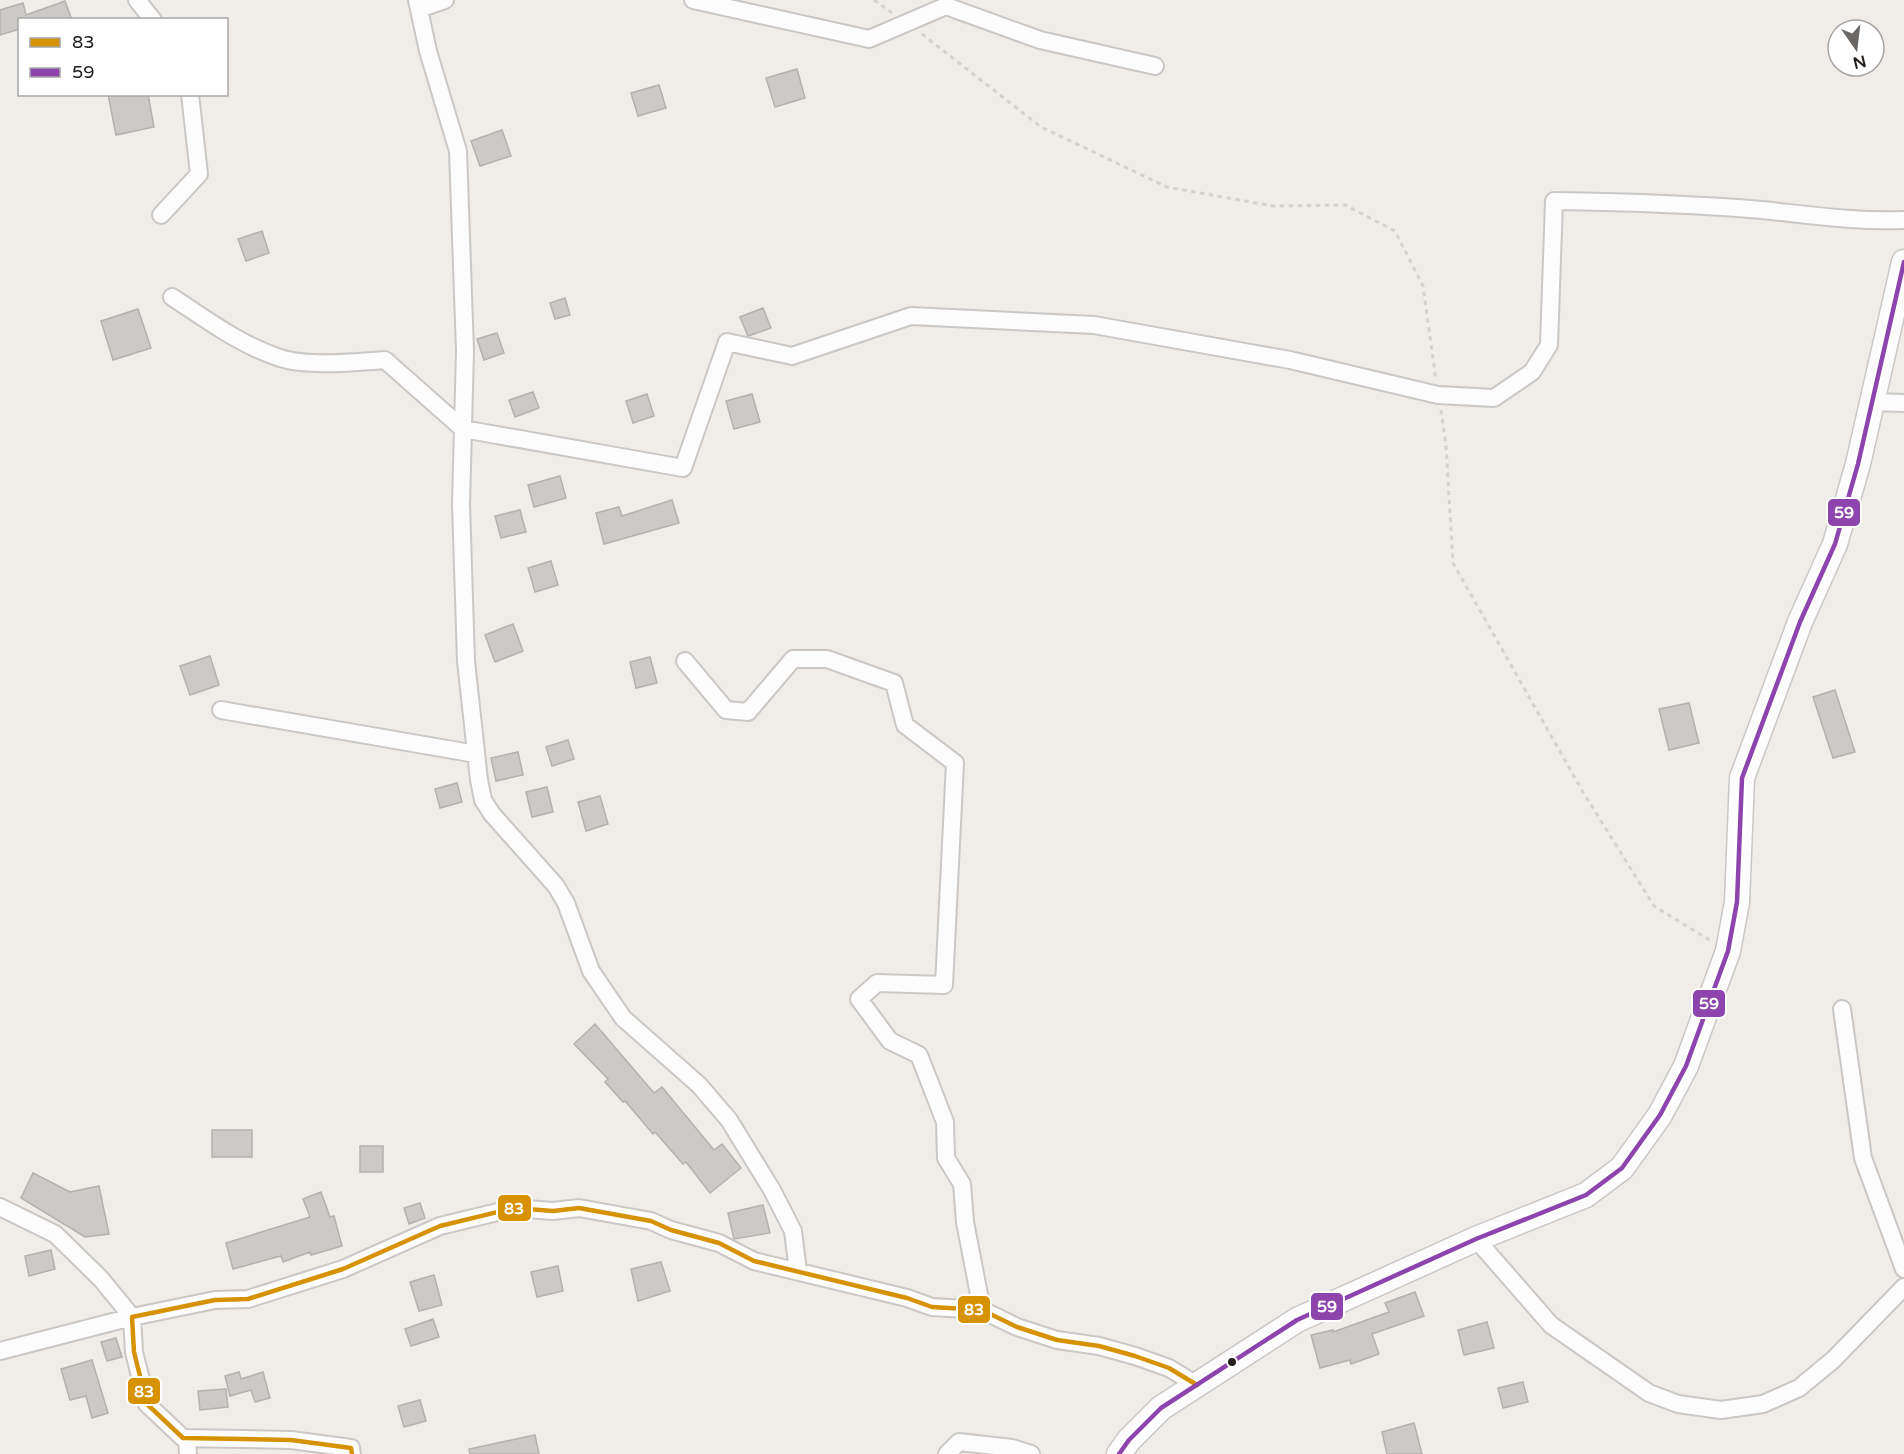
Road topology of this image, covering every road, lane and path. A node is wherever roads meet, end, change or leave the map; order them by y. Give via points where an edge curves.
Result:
1 (137, 0) edge
2 (445, 0) edge
3 (693, 0) edge
4 (874, 0) edge
5 (418, 4) edge
6 (151, 18) edge
7 (901, 19) dead end
8 (918, 31) dead end
9 (1155, 66) dead end
10 (190, 96) edge
11 (160, 215) dead end
12 (1904, 220) edge
13 (1904, 262) edge
14 (172, 297) dead end
15 (1438, 395) junction
16 (1872, 402) junction
17 (1904, 403) edge
18 (463, 429) junction
19 (685, 661) dead end
20 (221, 710) dead end
21 (476, 754) junction
22 (1728, 951) junction
23 (1842, 1009) dead end
24 (0, 1207) edge
25 (1476, 1239) junction
26 (1904, 1269) edge
27 (798, 1271) junction
28 (1904, 1287) edge
29 (982, 1310) junction
30 (132, 1317) junction
31 (0, 1351) edge
32 (1197, 1385) junction
33 (188, 1446) edge
34 (352, 1454) edge
35 (947, 1454) edge
36 (1031, 1454) edge
37 (1119, 1454) edge

1 - 6 street
2 - 5 street
3 - 9 street via 869,39 946,6 1040,40
4 - 7 path
5 - 18 street via 458,151 465,351
8 - 15 path via 1041,127 1167,187 1273,206 1345,205 1395,231 1423,286
10 - 11 street via 200,174
12 - 15 street via 1864,222 1761,210 1554,201 1549,345 1532,372 1494,398
13 - 16 main road
14 - 18 street via 236,339 282,359 337,363 385,360
15 - 18 street via 1290,360 1094,325 911,316 792,356 727,342 683,468
15 - 22 path via 1446,446 1454,563 1583,792 1654,906
16 - 17 street
16 - 22 main road via 1835,544 1800,622 1742,778 1737,902
18 - 21 street via 465,661
19 - 29 street via 726,710 748,712 793,659 827,658 894,682 905,725 955,763 944,985 877,982 859,999 890,1041 919,1055 945,1122 946,1158 962,1184
20 - 21 street
21 - 27 street via 483,800 556,886 597,983 622,1018 699,1085 729,1120 793,1231
22 - 25 main road via 1686,1066 1660,1115 1622,1168 1586,1195
23 - 26 street via 1863,1158
24 - 30 street via 55,1234 101,1279
25 - 28 street via 1551,1325 1649,1393 1678,1404 1721,1410 1763,1404 1799,1388 1833,1360
25 - 32 main road via 1297,1320
27 - 29 street via 932,1306
27 - 30 street via 754,1261 719,1243 651,1221 579,1208 514,1208 440,1226 343,1269 248,1299 216,1300
29 - 32 street via 1057,1340 1135,1356 1169,1368
30 - 31 street
30 - 33 street via 134,1352 147,1404
32 - 37 main road via 1161,1408
33 - 34 street via 291,1440 351,1448
35 - 36 street via 959,1442

